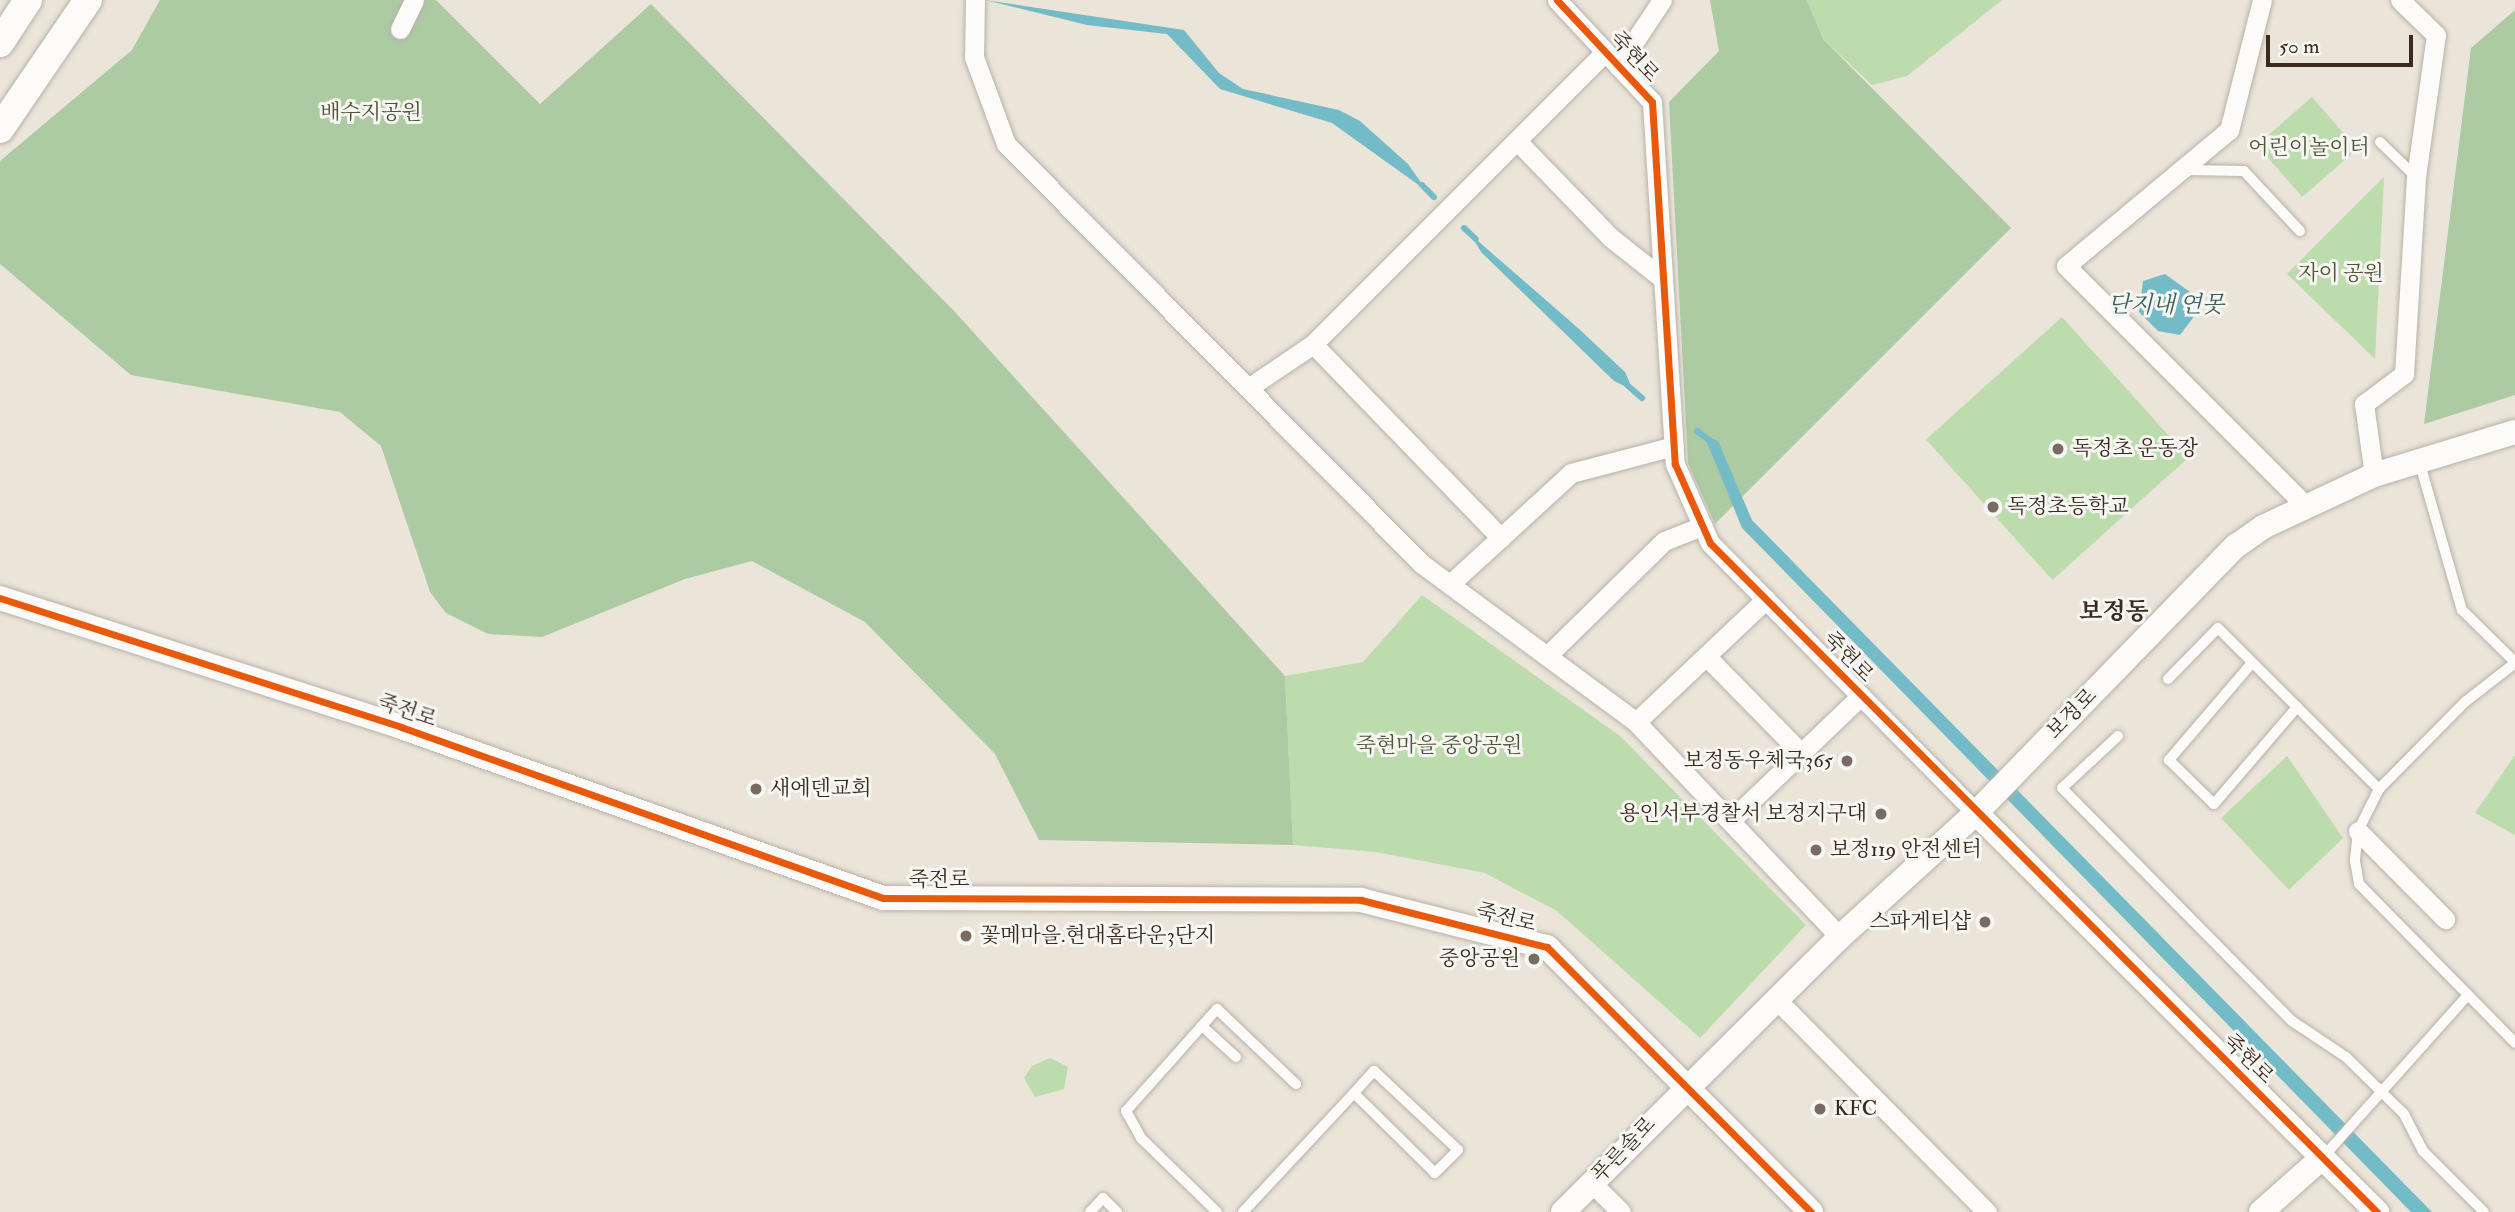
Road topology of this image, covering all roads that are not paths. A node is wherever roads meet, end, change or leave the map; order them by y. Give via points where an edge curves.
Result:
1 (27, 0) edge
2 (88, 0) edge
3 (414, 0) edge
4 (1556, 0) edge
5 (1662, 0) edge
6 (2262, 0) edge
7 (2400, 0) edge
8 (975, 1) edge
9 (400, 29) dead end
10 (0, 43) edge
11 (1612, 59) junction
12 (0, 129) edge
13 (2380, 142) dead end
14 (1520, 144) junction
15 (2188, 170) junction
16 (2416, 177) junction
17 (2300, 231) dead end
18 (1663, 279) junction
19 (1312, 344) junction
20 (1248, 388) junction
21 (2515, 432) edge
22 (1674, 446) junction
23 (2420, 464) junction
24 (2374, 475) junction
25 (2305, 505) junction
26 (1702, 526) junction
27 (1501, 538) junction
28 (1450, 584) junction
29 (0, 597) edge
30 (1766, 599) junction
31 (1547, 656) junction
32 (1706, 656) junction
33 (2515, 662) edge
34 (2252, 663) junction
35 (2168, 679) dead end
36 (1861, 696) junction
37 (2297, 707) junction
38 (1636, 722) junction
39 (2118, 736) dead end
40 (1801, 753) junction
41 (2379, 789) junction
42 (1983, 805) junction
43 (1730, 821) junction
44 (2358, 831) junction
45 (2445, 919) dead end
46 (1840, 937) junction
47 (2468, 995) junction
48 (1779, 1002) junction
49 (1202, 1026) junction
50 (2515, 1043) edge
51 (1236, 1057) dead end
52 (1296, 1084) dead end
53 (1686, 1087) junction
54 (1354, 1093) junction
55 (2382, 1093) junction
56 (2329, 1151) junction
57 (1592, 1183) junction
58 (1090, 1212) edge
59 (1118, 1212) edge
60 (1217, 1212) edge
61 (1243, 1212) edge
62 (1563, 1212) edge
63 (1621, 1212) edge
64 (1811, 1212) edge
65 (1987, 1212) edge
66 (2261, 1212) edge
67 (2377, 1212) edge
68 (2484, 1212) edge

1 - 10 main road
2 - 12 main road
3 - 9 street
4 - 11 street, 죽현로
5 - 11 street
6 - 15 street via 2229,130
7 - 16 street via 2436,35
8 - 20 street via 974,57 1006,144
11 - 14 street
11 - 18 street, 죽현로 via 1652,102
13 - 16 lane
14 - 18 street via 1611,237
14 - 19 street
15 - 17 lane via 2244,171
15 - 25 street via 2066,266
16 - 24 street via 2404,374 2364,404
18 - 22 street, 죽현로
19 - 20 street
19 - 27 street
20 - 28 street
21 - 23 street, 보정로
22 - 26 street, 죽현로
22 - 27 street via 1571,473
23 - 24 street, 보정로
23 - 33 lane via 2462,610
24 - 25 street, 보정로
25 - 42 street, 보정로 via 2236,546
26 - 30 street, 죽현로 via 1710,542
26 - 31 street via 1664,541
27 - 28 street
28 - 31 street
29 - 53 street, 죽전로 via 401,727 883,898 1361,900 1547,947
30 - 32 street
30 - 36 street, 죽현로
31 - 38 street
32 - 38 street
32 - 40 street
33 - 41 lane via 2465,702
34 - 35 lane via 2218,628
34 - 37 lane
34 - 37 lane via 2169,760 2214,804
36 - 40 street
36 - 42 street, 죽현로
37 - 41 lane
38 - 43 street
39 - 55 lane via 2062,788 2292,1021 2346,1057
40 - 43 street
41 - 44 lane
42 - 46 street, 보정로
42 - 56 street, 죽현로
43 - 46 street
44 - 45 street
44 - 47 lane via 2359,884
46 - 48 street, 보정로
47 - 50 lane
47 - 55 lane
48 - 53 street, 보정로
48 - 65 street
49 - 51 lane
49 - 52 lane via 1217,1009
49 - 60 lane via 1126,1111 1141,1138
53 - 57 street, 푸른솔로
53 - 64 street, 죽전로
54 - 54 lane via 1435,1173 1458,1150 1374,1071
54 - 61 lane
55 - 56 lane
55 - 68 lane via 2404,1114 2423,1151
56 - 66 street
56 - 67 street, 죽현로
57 - 62 street, 푸른솔로
57 - 63 street
58 - 59 lane via 1103,1198

